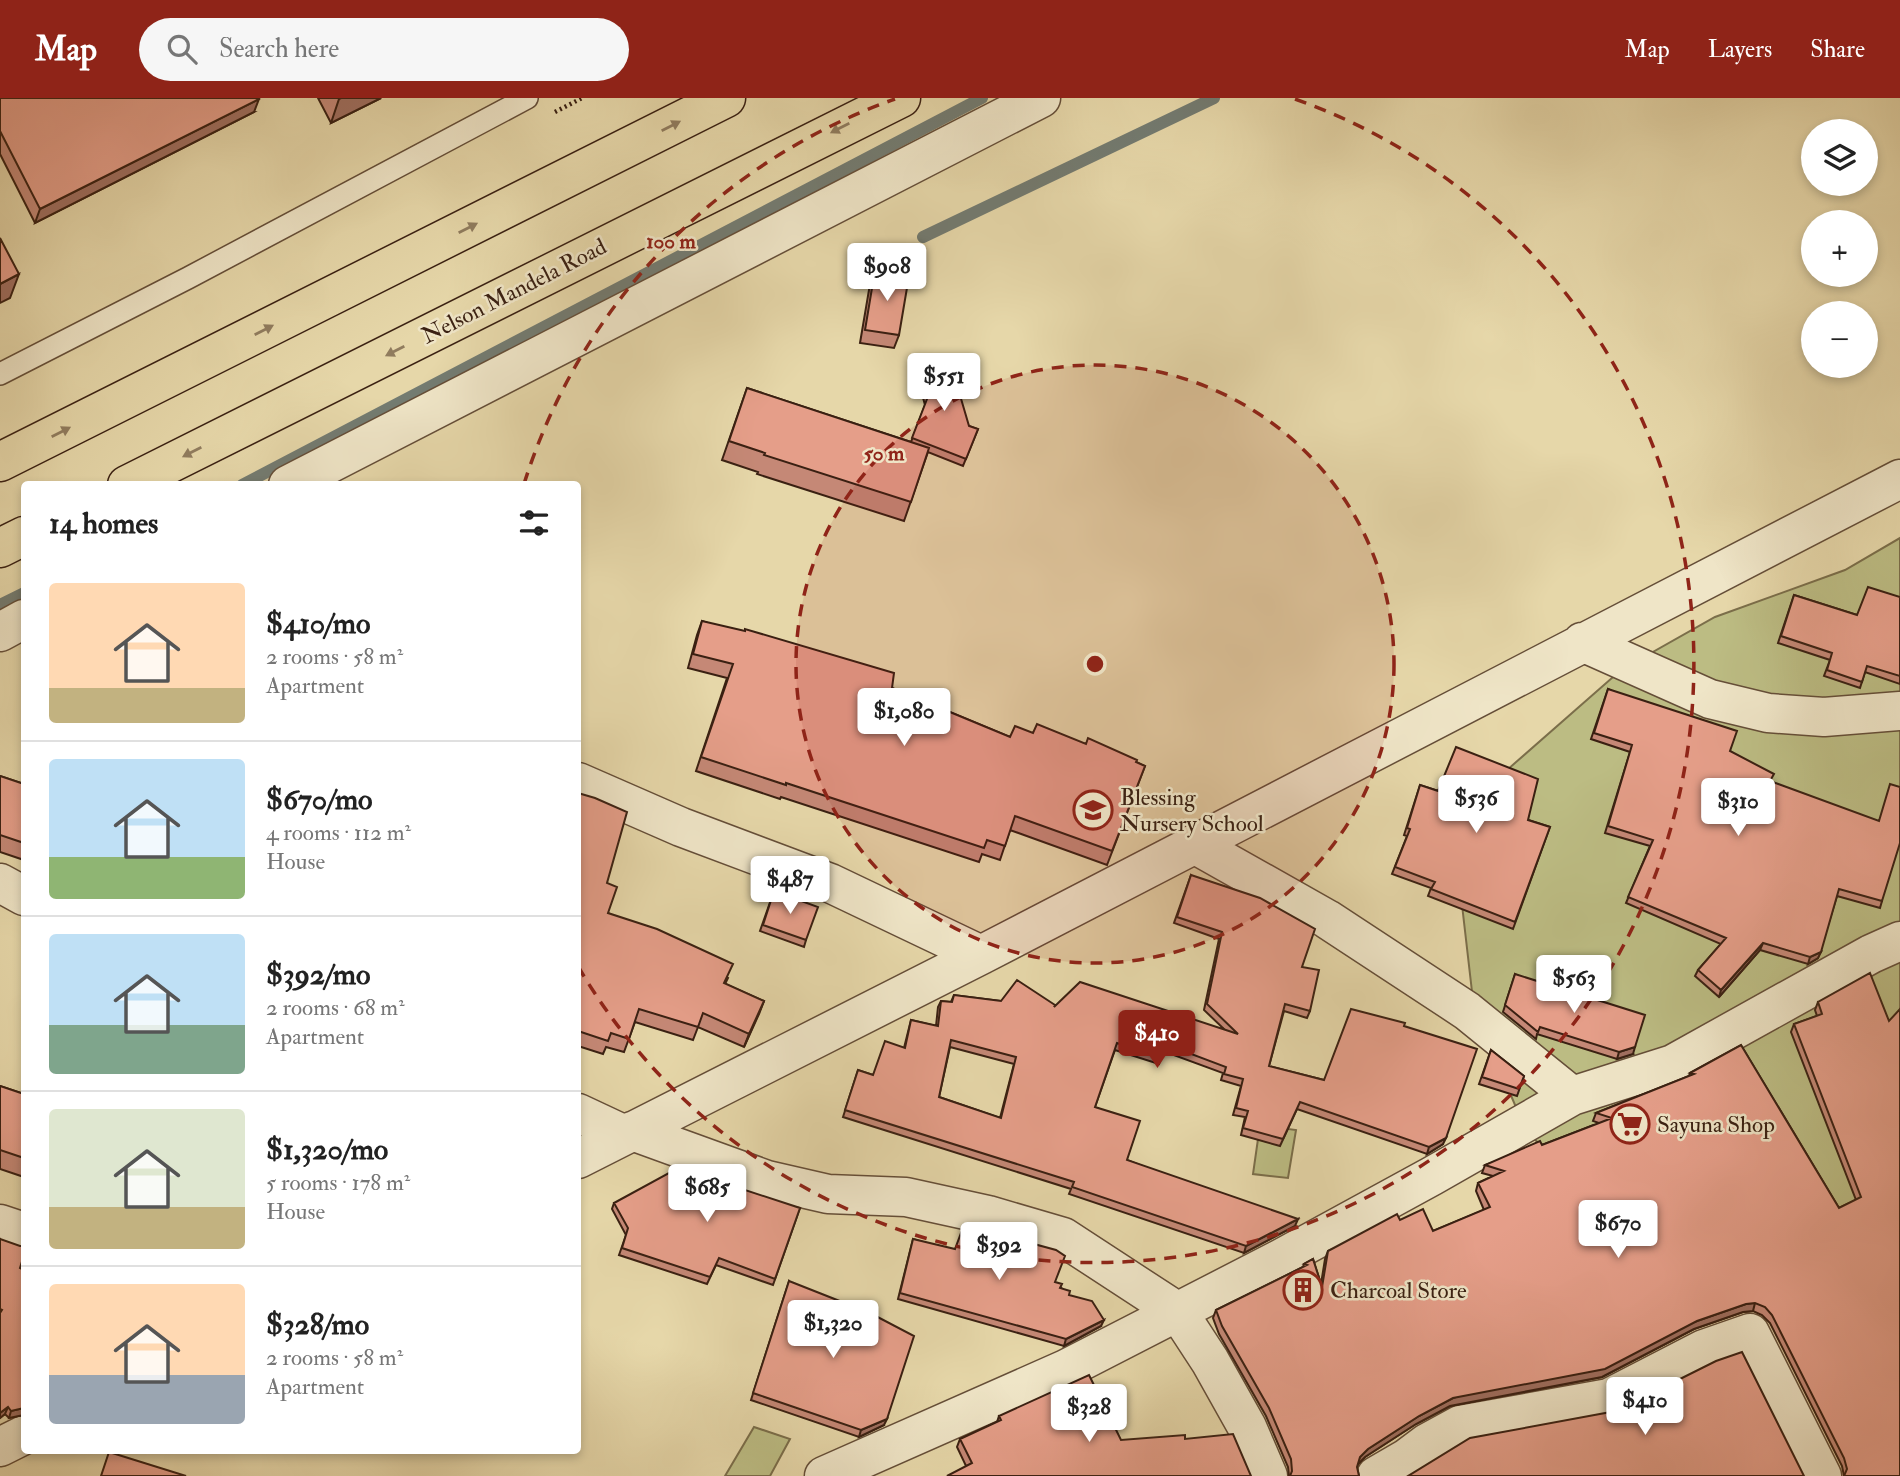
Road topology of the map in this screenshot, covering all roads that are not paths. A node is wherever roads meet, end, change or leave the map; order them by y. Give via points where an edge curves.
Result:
1 (527, 98) edge
2 (726, 98) edge
3 (901, 98) edge
4 (1041, 98) edge
5 (0, 374) edge
6 (0, 463) edge
7 (1900, 479) edge
8 (135, 481) edge
9 (296, 481) edge
10 (21, 538) edge
11 (0, 548) edge
12 (21, 621) edge
13 (0, 632) edge
14 (1582, 642) junction
15 (1900, 711) edge
16 (581, 783) edge
17 (1194, 844) junction
18 (0, 883) edge
19 (21, 894) edge
20 (1900, 941) edge
21 (981, 955) junction
22 (1572, 1096) junction
23 (581, 1114) edge
24 (629, 1133) junction
25 (581, 1157) edge
26 (0, 1224) edge
27 (21, 1231) edge
28 (1178, 1312) junction
29 (21, 1436) edge
30 (0, 1447) edge
31 (824, 1476) edge
32 (1268, 1476) edge
33 (1376, 1476) edge
34 (1822, 1476) edge

1 - 5 lane
6 -> 2 main road
3 -> 8 main road, Nelson Mandela Road
4 - 9 street
7 - 14 street
10 - 11 main road
12 - 13 street
14 - 15 street via 1710,699 1768,713 1824,717
14 - 17 street
16 - 21 street via 830,883
17 - 21 street
17 - 22 street via 1327,919 1467,1011
18 - 19 street
20 - 22 street via 1673,1064
21 - 24 street
22 - 28 street
23 - 24 street
24 - 25 street
24 - 28 street via 767,1180 828,1194 906,1197 1063,1237
26 - 27 street
28 - 31 street via 1066,1369
28 - 32 street via 1241,1416
29 - 30 street
33 - 34 street via 1460,1425 1609,1398 1704,1349 1750,1333

